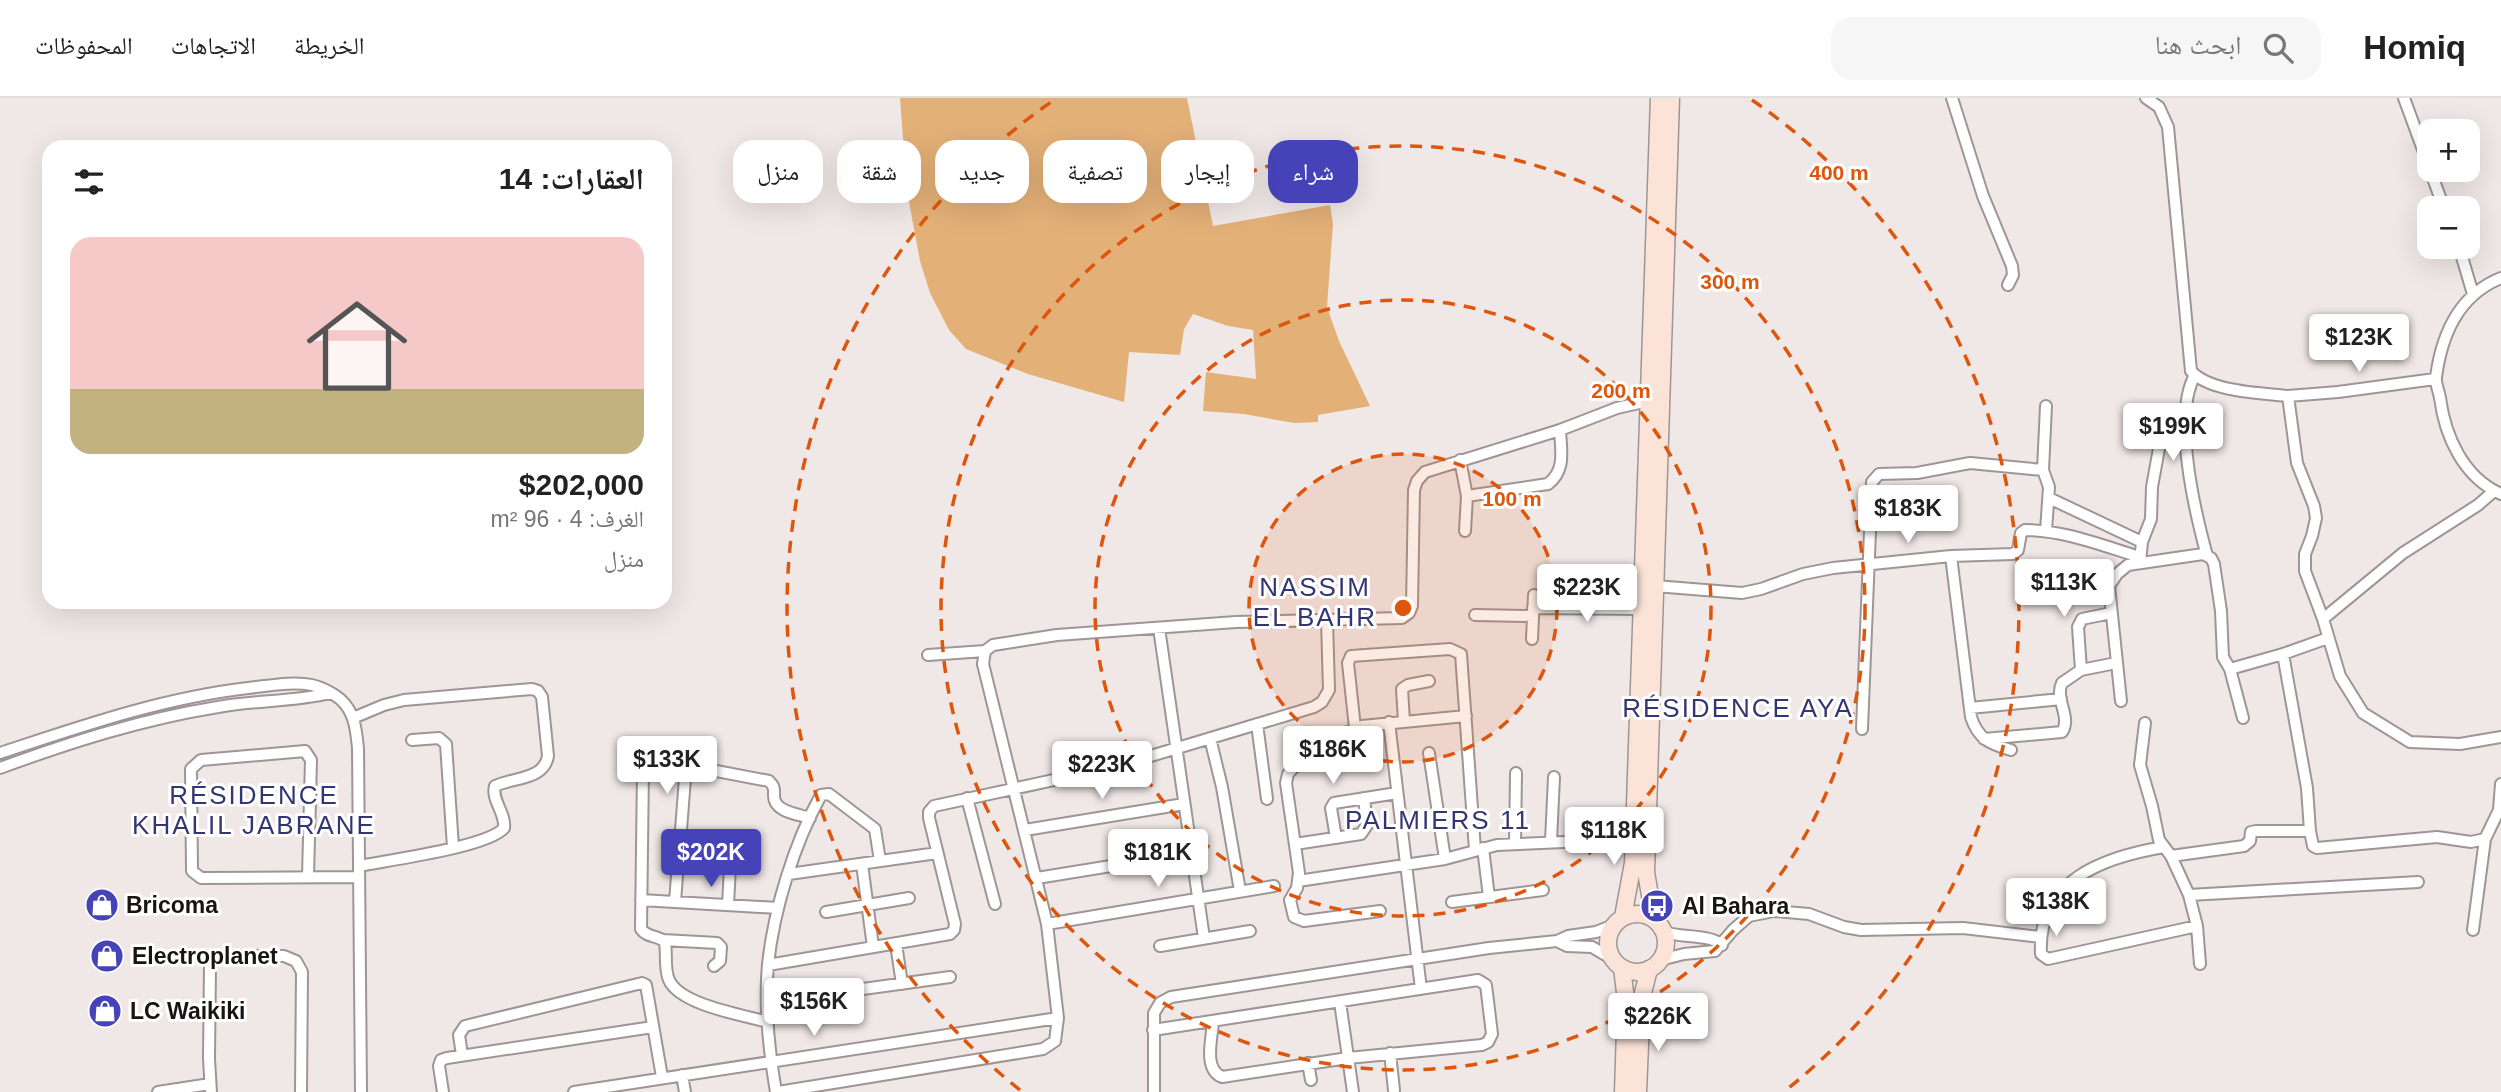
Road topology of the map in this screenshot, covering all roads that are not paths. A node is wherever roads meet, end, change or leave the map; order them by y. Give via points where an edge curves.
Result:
1 (1659, 98) edge
2 (1671, 98) edge
3 (1952, 98) edge
4 (2146, 98) edge
5 (2404, 98) edge
6 (2417, 133) edge
7 (2463, 259) edge
8 (2501, 278) edge
9 (2008, 285) dead end
10 (2473, 294) junction
11 (2195, 375) junction
12 (2435, 379) junction
13 (2288, 396) junction
14 (1648, 401) junction
15 (2046, 406) dead end
16 (1560, 430) junction
17 (2184, 433) junction
18 (1460, 460) junction
19 (2043, 470) junction
20 (2497, 492) edge
21 (1467, 496) junction
22 (2049, 498) junction
23 (1465, 531) dead end
24 (2046, 531) junction
25 (2142, 542) junction
26 (1951, 556) junction
27 (2207, 556) junction
28 (2140, 560) junction
29 (1870, 565) junction
30 (1655, 586) junction
31 (1534, 595) dead end
32 (1640, 609) junction
33 (1533, 612) junction
34 (2111, 612) junction
35 (1475, 615) dead end
36 (2323, 619) junction
37 (1327, 620) junction
38 (1159, 628) junction
39 (2328, 638) junction
40 (1532, 639) dead end
41 (985, 651) junction
42 (2283, 654) junction
43 (928, 655) dead end
44 (2116, 663) junction
45 (2230, 668) junction
46 (2081, 670) junction
47 (1429, 681) dead end
48 (330, 693) junction
49 (2061, 699) junction
50 (2121, 701) dead end
51 (1970, 708) junction
52 (1466, 716) junction
53 (353, 718) junction
54 (2243, 718) dead end
55 (1404, 721) junction
56 (1389, 722) junction
57 (2145, 723) dead end
58 (1257, 724) junction
59 (1356, 728) junction
60 (1862, 729) dead end
61 (2501, 737) edge
62 (1210, 738) junction
63 (1983, 738) junction
64 (412, 740) dead end
65 (1175, 748) junction
66 (2011, 750) dead end
67 (0, 753) edge
68 (1429, 753) dead end
69 (686, 765) junction
70 (0, 768) edge
71 (1516, 773) dead end
72 (1554, 777) dead end
73 (2501, 784) edge
74 (1015, 788) junction
75 (1397, 793) junction
76 (967, 798) junction
77 (1364, 798) junction
78 (1267, 799) dead end
79 (1184, 804) junction
80 (810, 818) junction
81 (681, 830) dead end
82 (1025, 830) junction
83 (2310, 831) junction
84 (1336, 838) junction
85 (1633, 839) junction
86 (2485, 839) junction
87 (1551, 841) junction
88 (1515, 843) junction
89 (1295, 844) junction
90 (732, 846) dead end
91 (453, 847) junction
92 (1479, 849) junction
93 (2167, 851) junction
94 (937, 853) junction
95 (1191, 853) junction
96 (1445, 859) junction
97 (880, 861) junction
98 (678, 862) dead end
99 (862, 864) junction
100 (1405, 865) junction
101 (359, 872) junction
102 (789, 874) junction
103 (308, 877) junction
104 (1037, 878) junction
105 (1298, 881) junction
106 (2418, 882) dead end
107 (1274, 886) dead end
108 (1543, 890) dead end
109 (1240, 891) junction
110 (2189, 895) junction
111 (1489, 897) junction
112 (909, 898) dead end
113 (1198, 898) junction
114 (641, 900) junction
115 (675, 902) junction
116 (1452, 902) dead end
117 (995, 904) dead end
118 (728, 905) junction
119 (867, 905) junction
120 (778, 908) junction
121 (1380, 911) dead end
122 (826, 912) dead end
123 (1618, 921) junction
124 (1047, 924) junction
125 (1659, 926) junction
126 (2197, 926) junction
127 (2473, 930) dead end
128 (1250, 931) dead end
129 (2040, 937) junction
130 (1204, 939) junction
131 (663, 940) junction
132 (1557, 941) junction
133 (896, 944) junction
134 (1722, 945) junction
135 (1160, 946) dead end
136 (873, 947) junction
137 (1416, 960) junction
138 (1618, 964) junction
139 (2200, 964) dead end
140 (768, 965) junction
141 (1654, 965) junction
142 (714, 966) dead end
143 (950, 977) dead end
144 (902, 984) junction
145 (1421, 989) junction
146 (812, 996) dead end
147 (1340, 1002) junction
148 (1058, 1018) junction
149 (768, 1022) junction
150 (1213, 1022) junction
151 (653, 1027) junction
152 (1153, 1030) junction
153 (1390, 1053) junction
154 (462, 1055) junction
155 (1348, 1058) junction
156 (771, 1061) junction
157 (1308, 1063) junction
158 (682, 1074) junction
159 (662, 1077) junction
160 (863, 1078) junction
161 (1311, 1080) dead end
162 (210, 1088) edge
163 (798, 1090) edge
164 (1394, 1090) dead end
165 (158, 1092) edge
166 (301, 1092) edge
167 (361, 1092) edge
168 (443, 1092) edge
169 (574, 1092) edge
170 (685, 1092) edge
171 (777, 1092) edge
172 (864, 1092) edge
173 (1154, 1092) edge
174 (1353, 1092) edge
175 (1623, 1092) edge
176 (1638, 1092) edge

1 - 14 main road
2 - 30 main road
3 - 9 street via 1983,196 2012,266
4 - 11 street via 2159,107 2168,127 2190,369
5 - 6 street
7 - 10 street
8 - 10 street
10 - 12 street via 2455,315
11 - 13 street via 2225,388
11 - 17 street via 2189,385
12 - 13 street
12 - 20 street via 2453,446 2477,477
13 - 36 street via 2297,463 2316,518 2305,571
14 - 16 street
14 - 32 main road
15 - 19 street
16 - 18 street
16 - 21 street via 1561,468 1548,484
17 - 25 street via 2167,436 2160,443 2151,487 2151,519
17 - 27 street via 2192,499
18 - 21 street
18 - 37 street via 1425,472 1415,485 1409,613 1398,619
19 - 22 street
19 - 29 street via 1970,463 1877,475 1872,482
20 - 36 street via 2403,552
21 - 23 street
22 - 24 street
22 - 25 street
24 - 26 street via 2023,530 2013,554
24 - 28 street
25 - 28 street
26 - 29 street
26 - 51 street
27 - 28 street
27 - 45 street via 2215,568 2223,657
28 - 34 street via 2117,574 2109,586
29 - 30 street via 1818,570 1742,593
29 - 60 street
30 - 125 main road via 1646,872
31 - 33 street
32 - 33 street
32 - 85 main road
33 - 35 street
33 - 40 street
34 - 44 street
34 - 46 street via 2080,621
36 - 39 street
37 - 38 street
37 - 58 street via 1329,690 1325,698 1314,707
38 - 41 street via 1057,635 993,645
38 - 65 street
39 - 42 street
39 - 61 street via 2340,676 2363,713 2410,742 2460,744
41 - 43 street
41 - 74 street via 983,664
42 - 45 street
42 - 83 street via 2307,788
44 - 46 street
44 - 50 street
45 - 54 street
46 - 49 street via 2060,685
47 - 55 street via 1402,689
48 - 53 street
48 - 67 street via 306,685 207,694 111,716
48 - 70 street via 220,706 151,720
49 - 51 street
49 - 63 street via 2066,723 2060,733
51 - 63 street via 1973,725
52 - 55 street
52 - 59 street via 1458,652 1356,654 1348,661
52 - 92 street
53 - 91 street via 404,700 538,691 546,765 540,772 495,786 505,820 502,831
53 - 101 street via 358,748
55 - 56 street
56 - 59 street
56 - 75 street
57 - 93 street via 2140,765 2159,840
58 - 62 street
58 - 78 street
59 - 89 street via 1288,774
62 - 65 street
62 - 109 street
63 - 66 street
64 - 91 street via 436,737 446,744
65 - 74 street via 1114,767
65 - 79 street
68 - 96 street
69 - 80 street via 769,781 778,806
69 - 81 street
69 - 114 street via 654,759 643,768
71 - 88 street
72 - 87 street
73 - 86 street via 2499,810
74 - 76 street
74 - 82 street
75 - 77 street
75 - 100 street
76 - 94 street via 931,809
76 - 117 street
77 - 84 street via 1365,832
77 - 84 street via 1332,806
79 - 82 street
79 - 95 street
80 - 97 street via 821,795 829,794 874,829
80 - 102 street
82 - 104 street
83 - 86 street via 2317,848 2437,837 2471,842
83 - 93 street via 2256,831 2244,846
84 - 89 street
85 - 87 street
85 - 123 main road via 1631,882
86 - 127 street
87 - 88 street
88 - 92 street
89 - 105 street
90 - 118 street
91 - 101 street
92 - 96 street
92 - 111 street
93 - 110 street
93 - 129 street via 2111,859 2075,877 2050,909
94 - 97 street
94 - 133 street via 954,930
95 - 104 street
95 - 113 street
96 - 100 street
97 - 99 street
98 - 115 street
99 - 102 street
99 - 119 street
100 - 105 street
100 - 137 street
101 - 103 street
101 - 167 street
102 - 120 street
103 - 103 street via 195,876 191,769 195,764 305,751 311,760
104 - 124 street
105 - 121 street via 1290,900 1294,917 1300,921
106 - 110 street
107 - 109 street
108 - 111 street
109 - 113 street
110 - 126 street
111 - 116 street
112 - 119 street
113 - 124 street
113 - 130 street
114 - 115 street
114 - 131 street via 640,929
115 - 118 street
118 - 120 street
119 - 122 street
119 - 136 street
120 - 140 street
123 - 125 main road via 1642,914
123 - 132 street via 1596,932
123 - 138 main road via 1608,943
124 - 148 street
125 - 134 street via 1683,937
125 - 141 main road via 1666,946
126 - 129 street via 2048,959 2041,954
126 - 139 street
128 - 130 street
129 - 134 street via 1963,928 1861,930 1809,914 1774,911 1749,916
130 - 135 street
131 - 142 street via 718,943 720,961
131 - 149 street via 667,975 676,990 701,1003
132 - 137 street
132 - 138 street via 1592,947
133 - 136 street
133 - 144 street
134 - 141 street via 1715,951 1684,954
136 - 140 street
137 - 145 street
137 - 152 street via 1171,997 1157,1007
138 - 141 main road via 1638,972
138 - 175 main road via 1626,1000
140 - 149 street
141 - 176 main road via 1642,997
143 - 144 street
144 - 146 street
145 - 147 street
145 - 153 street via 1484,982 1492,1036 1482,1045
147 - 150 street
147 - 155 street
148 - 156 street
148 - 160 street via 1055,1041 1043,1049
149 - 156 street
150 - 152 street
150 - 157 street via 1211,1067 1218,1076
151 - 154 street
151 - 154 street via 642,983 466,1026 459,1035
151 - 159 street
152 - 173 street
153 - 155 street
153 - 164 street
154 - 168 street via 440,1063
155 - 157 street
155 - 174 street
156 - 158 street
156 - 171 street
157 - 161 street
158 - 159 street
158 - 170 street
159 - 169 street
160 - 163 street
160 - 172 street
162 - 165 street
162 - 166 street via 210,965 221,957 284,956 296,961 302,972
163 - 171 street

